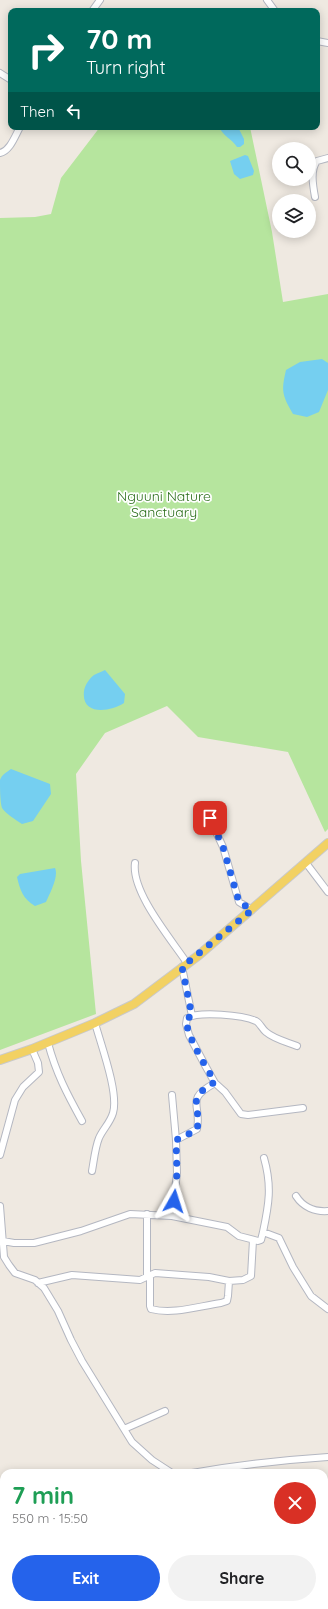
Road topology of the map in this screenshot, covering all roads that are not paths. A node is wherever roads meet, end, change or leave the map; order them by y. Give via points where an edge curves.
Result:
1 (18, 130) edge
2 (0, 153) edge
3 (328, 158) edge
4 (315, 194) edge
5 (204, 806) dead end
6 (328, 843) edge
7 (135, 863) dead end
8 (306, 864) junction
9 (328, 892) edge
10 (252, 910) junction
11 (185, 965) junction
12 (192, 1016) junction
13 (95, 1023) junction
14 (48, 1042) junction
15 (297, 1046) dead end
16 (32, 1049) junction
17 (0, 1060) edge
18 (215, 1082) junction
19 (172, 1095) dead end
20 (303, 1108) dead end
21 (82, 1121) dead end
22 (176, 1140) junction
23 (0, 1155) edge
24 (264, 1158) dead end
25 (92, 1171) dead end
26 (296, 1196) dead end
27 (0, 1206) edge
28 (328, 1211) edge
29 (147, 1214) junction
30 (172, 1216) junction
31 (263, 1232) junction
32 (253, 1240) junction
33 (2, 1244) edge
34 (2, 1258) edge
35 (148, 1276) junction
36 (228, 1281) junction
37 (38, 1283) junction
38 (328, 1310) edge
39 (166, 1411) dead end
40 (124, 1429) junction
41 (328, 1457) edge
42 (166, 1469) edge
43 (217, 1469) edge

1 - 2 street via 10,146
3 - 4 street via 317,160 314,165
5 - 10 street via 223,847 239,902
6 - 8 main road
7 - 11 street via 140,892
8 - 9 street
8 - 10 main road
10 - 11 main road
11 - 12 street
11 - 13 main road via 134,1004
12 - 15 street via 223,1014 252,1020 258,1022 266,1033
12 - 18 street via 186,1021 189,1035
13 - 14 main road
13 - 25 street via 107,1065 114,1108 110,1121 98,1140
14 - 16 main road
14 - 21 street via 62,1084
16 - 17 main road
16 - 23 street via 39,1072 23,1087 15,1100
18 - 20 street via 245,1116
18 - 22 street via 202,1089 197,1096 197,1130
19 - 22 street
22 - 30 street via 177,1173
24 - 31 street via 270,1185
26 - 28 street via 300,1202 314,1210
27 - 33 street
29 - 30 street
29 - 33 street via 130,1214 81,1231 34,1243
29 - 35 street
30 - 32 street via 227,1227 240,1236
31 - 32 street via 261,1240
31 - 38 street via 279,1238 311,1296
32 - 36 street via 251,1276 243,1280
33 - 34 street
34 - 37 street via 15,1273
35 - 36 street via 155,1273 173,1274
35 - 36 street via 151,1309 160,1311 183,1310 227,1301
35 - 37 street via 140,1280 72,1275
37 - 40 street via 58,1310 82,1361
39 - 40 street
40 - 42 street via 142,1452
41 - 43 street via 288,1459

